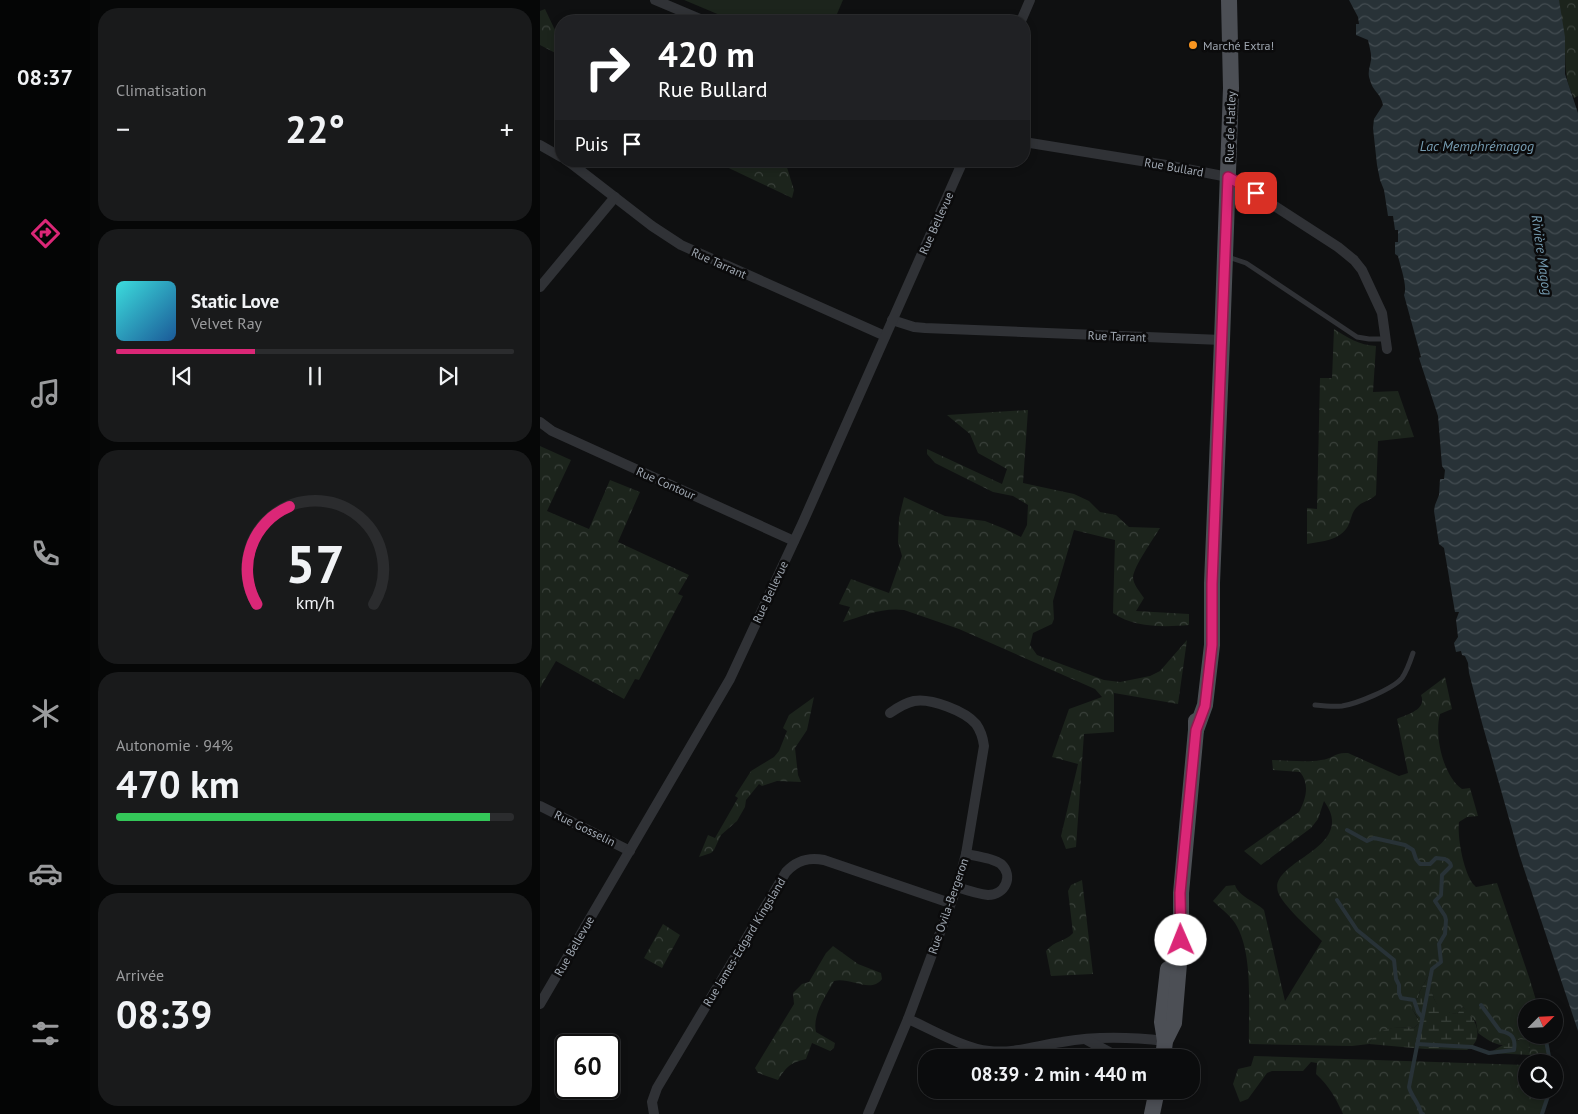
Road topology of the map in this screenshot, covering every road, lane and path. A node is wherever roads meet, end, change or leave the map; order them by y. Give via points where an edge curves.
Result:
1 (655, 0) edge
2 (1030, 0) edge
3 (1229, 0) edge
4 (691, 15) edge
5 (1024, 15) edge
6 (1030, 143) edge
7 (540, 144) edge
8 (555, 153) edge
9 (576, 167) edge
10 (960, 167) edge
11 (1228, 177) junction
12 (615, 197) junction
13 (1225, 257) junction
14 (540, 287) edge
15 (892, 320) junction
16 (885, 336) junction
17 (1222, 340) junction
18 (1387, 344) joint
19 (540, 422) edge
20 (794, 541) junction
21 (1413, 653) dead end
22 (1315, 705) dead end
23 (890, 714) dead end
24 (540, 806) edge
25 (630, 851) junction
26 (966, 854) junction
27 (957, 887) junction
28 (950, 903) junction
29 (540, 1004) edge
30 (908, 1018) junction
31 (1087, 1040) junction
32 (1166, 1041) junction
33 (1104, 1049) edge
34 (1165, 1049) edge
35 (1155, 1099) edge
36 (654, 1114) edge
37 (868, 1114) edge
38 (1152, 1114) edge

1 - 4 street
2 - 5 street
3 - 11 main road, Rue de Hatley
6 - 11 street, Rue Bullard
7 - 8 street
9 - 12 street, Rue Tarrant
10 - 15 street, Rue Bellevue
11 - 13 main road, Rue de Hatley
11 - 18 street, Rue Bullard via 1354,260 1382,313
12 - 14 street
12 - 16 street, Rue Tarrant via 666,236 696,253
13 - 17 main road, Rue de Hatley
13 - 18 lane via 1246,263 1357,337
15 - 16 street, Rue Bellevue
15 - 17 street, Rue Tarrant via 925,328
16 - 20 street, Rue Bellevue
17 - 32 main road, Rue de Hatley via 1212,584 1195,704 1196,730 1180,893 1181,940 1174,1023
19 - 20 street, Rue Contour via 552,431
20 - 25 street, Rue Bellevue via 725,688
21 - 22 lane via 1404,675 1393,686 1350,705
23 - 26 street, Rue Ovila-Bergeron via 906,703 926,701 962,714 980,730 983,755
24 - 25 street, Rue Gosselin
25 - 29 street, Rue Bellevue
26 - 27 street, Rue Ovila-Bergeron
26 - 27 street via 1000,864 1007,880 1006,886 987,895
27 - 28 street, Rue Ovila-Bergeron
28 - 30 street, Rue Ovila-Bergeron
28 - 36 street, Rue James-Edgard Kingsland via 824,860 797,862 786,872 657,1088 652,1102
30 - 31 street via 971,1047 990,1052
30 - 37 street, Rue Ovila-Bergeron
31 - 32 street via 1118,1037
31 - 33 street
32 - 34 main road, Rue de Hatley
35 - 38 main road

